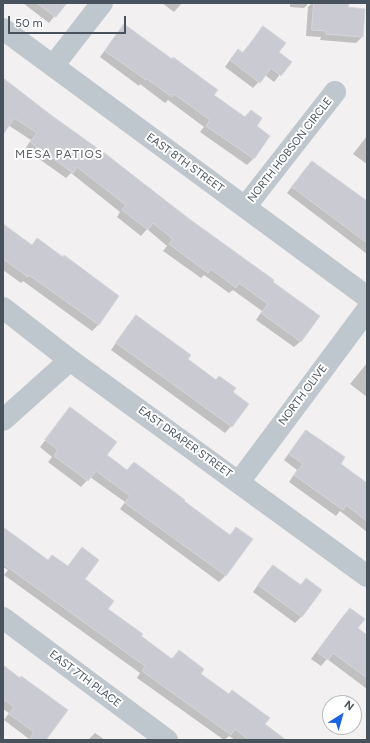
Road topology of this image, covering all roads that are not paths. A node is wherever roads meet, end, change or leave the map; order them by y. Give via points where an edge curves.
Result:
1 (102, 3) edge
2 (3, 29) edge
3 (53, 66) junction
4 (335, 92) dead end
5 (246, 207) junction
6 (367, 298) edge
7 (3, 308) edge
8 (367, 310) edge
9 (70, 360) junction
10 (3, 420) edge
11 (239, 482) junction
12 (367, 576) edge
13 (3, 618) edge
14 (167, 740) edge

1 - 3 street
2 - 3 street, EAST 8TH STREET
3 - 5 street, EAST 8TH STREET
4 - 5 street, NORTH HOBSON CIRCLE
5 - 6 street, EAST 8TH STREET
7 - 9 street, EAST DRAPER STREET
8 - 11 street, NORTH OLIVE
9 - 10 street
9 - 11 street, EAST DRAPER STREET
11 - 12 street, EAST DRAPER STREET
13 - 14 street, EAST 7TH PLACE

